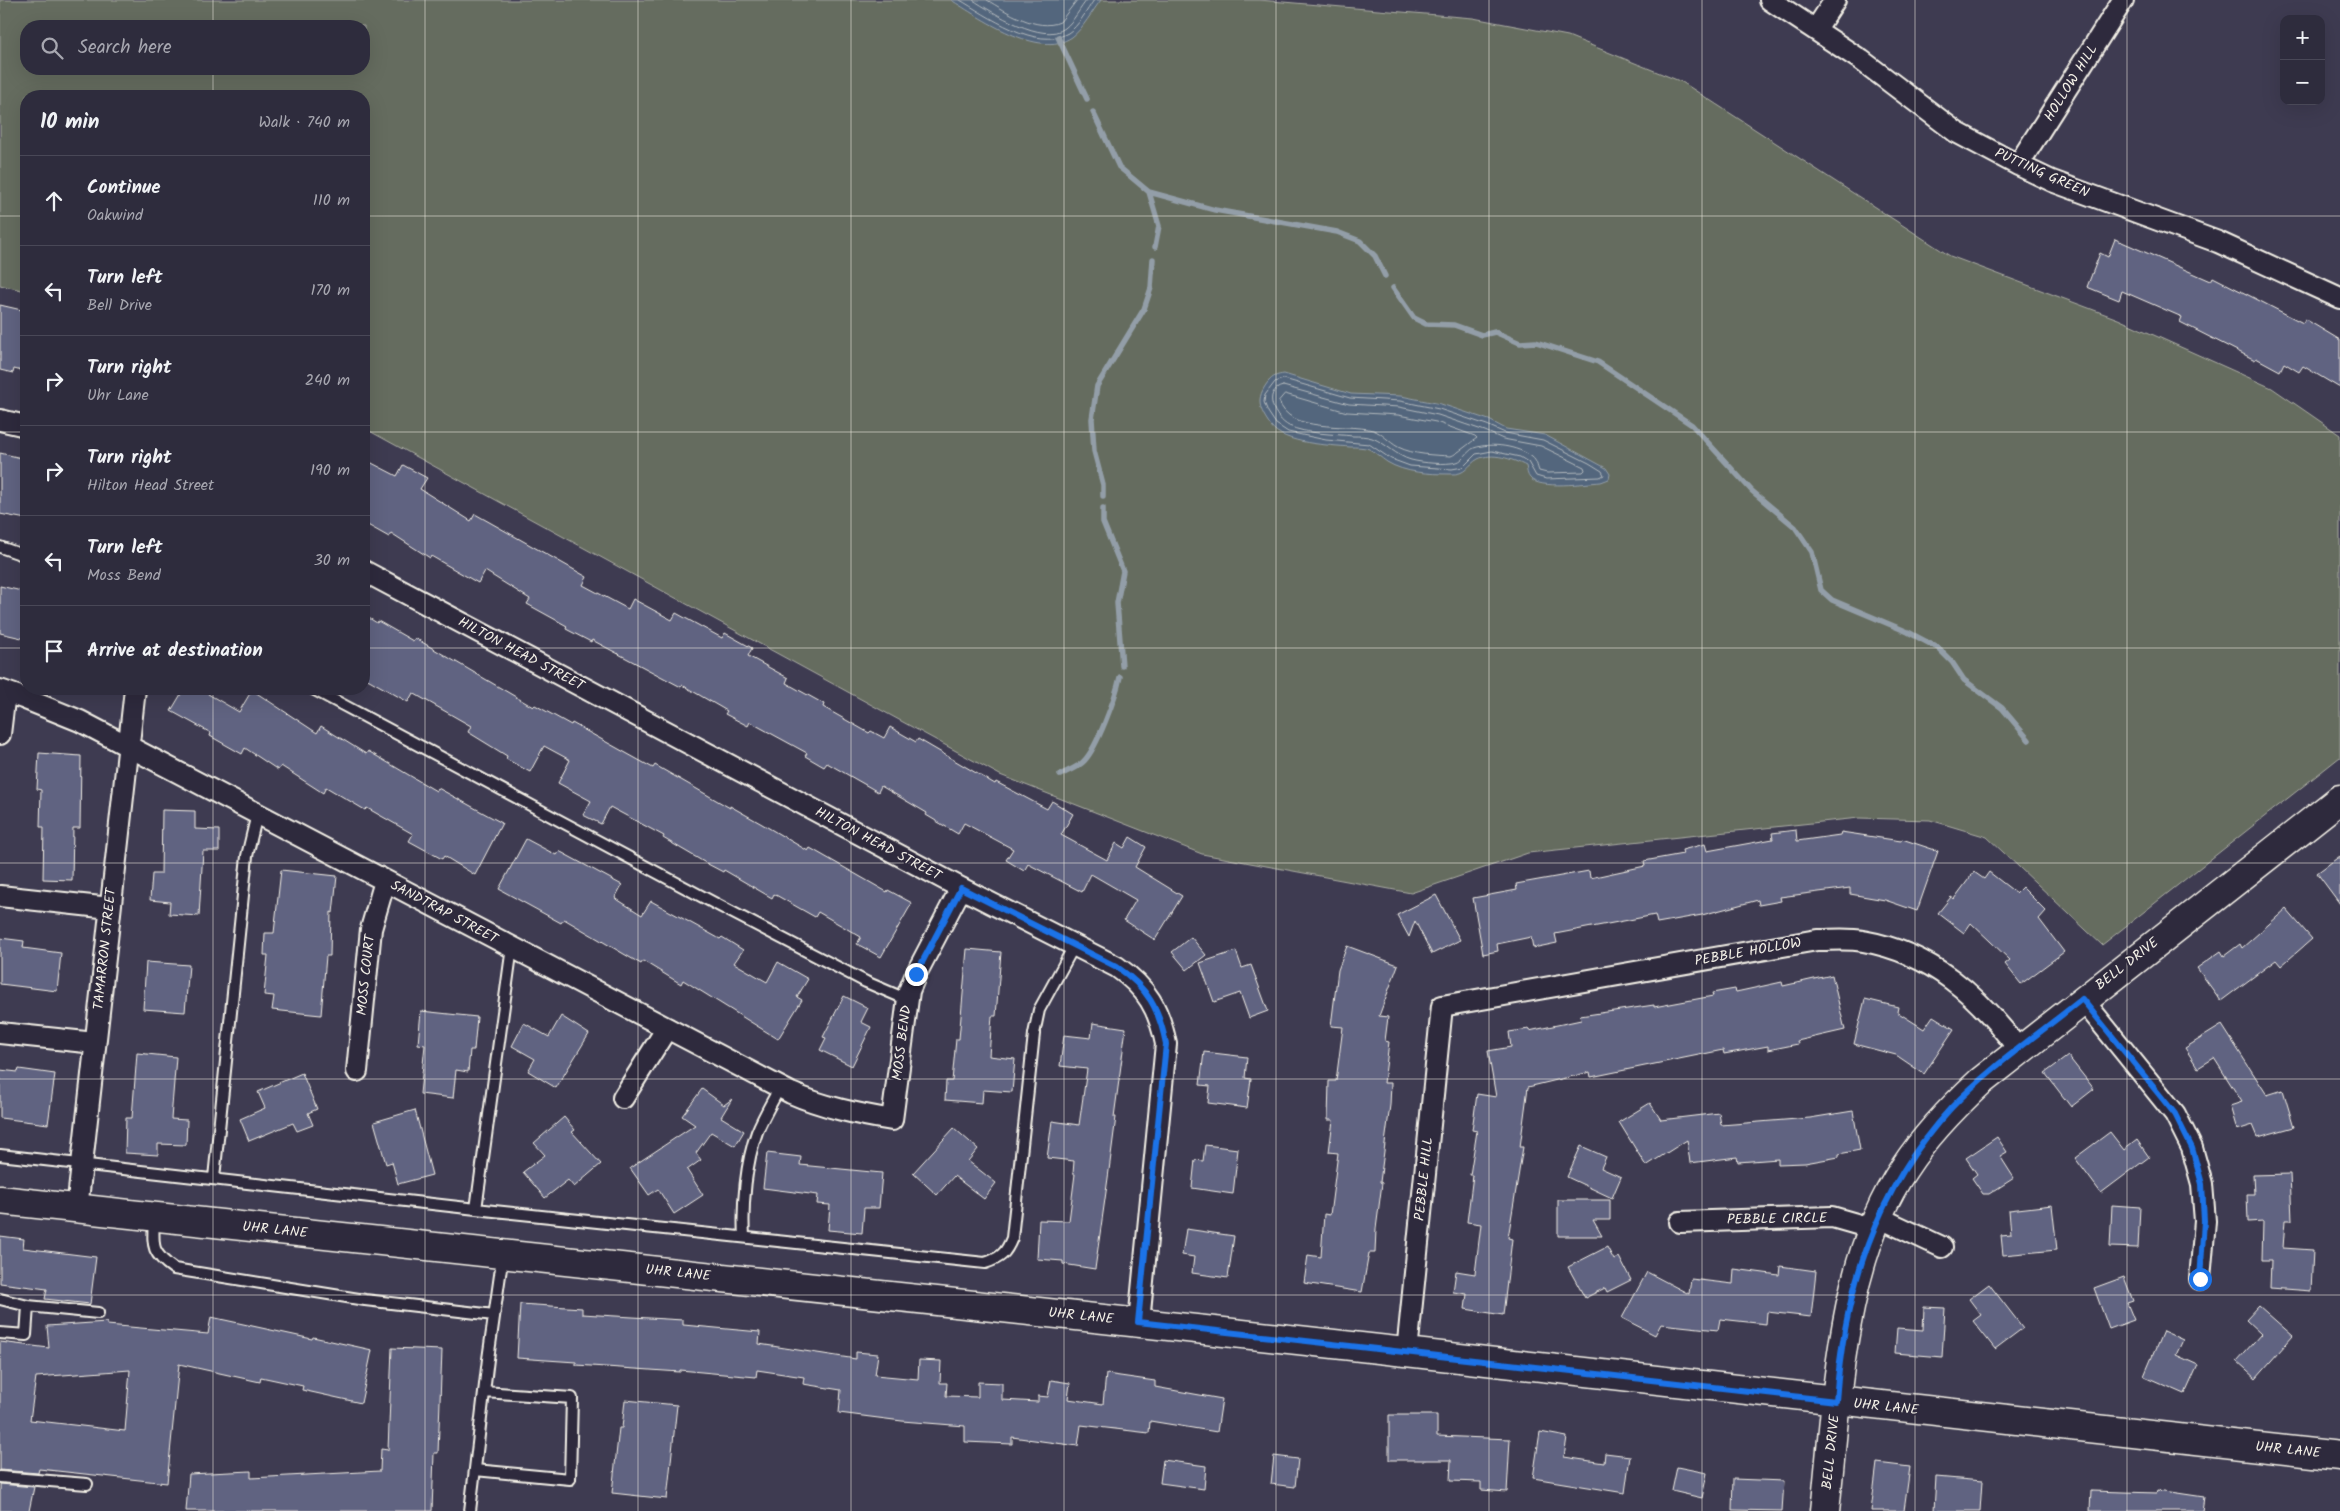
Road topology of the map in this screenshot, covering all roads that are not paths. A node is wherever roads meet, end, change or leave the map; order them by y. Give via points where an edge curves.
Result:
1 (1770, 0) edge
2 (1834, 0) edge
3 (2123, 0) edge
4 (1816, 29) junction
5 (2018, 165) junction
6 (2340, 298) edge
7 (0, 420) edge
8 (20, 425) edge
9 (0, 547) edge
10 (20, 554) edge
11 (370, 574) edge
12 (3, 691) edge
13 (134, 695) edge
14 (325, 695) edge
15 (0, 734) edge
16 (128, 746) junction
17 (2340, 799) edge
18 (257, 814) junction
19 (385, 881) junction
20 (961, 888) junction
21 (0, 896) edge
22 (110, 908) junction
23 (1074, 946) junction
24 (512, 947) junction
25 (2082, 999) junction
26 (908, 1000) junction
27 (1442, 1006) joint
28 (666, 1028) junction
29 (0, 1033) edge
30 (94, 1043) junction
31 (2019, 1050) junction
32 (356, 1071) dead end
33 (780, 1087) junction
34 (623, 1098) dead end
35 (892, 1120) joint
36 (0, 1154) edge
37 (82, 1162) junction
38 (214, 1178) junction
39 (0, 1200) edge
40 (77, 1209) junction
41 (476, 1209) junction
42 (154, 1217) junction
43 (1680, 1222) dead end
44 (1876, 1223) junction
45 (744, 1237) junction
46 (1942, 1247) dead end
47 (503, 1254) junction
48 (2200, 1279) dead end
49 (0, 1299) edge
50 (28, 1306) junction
51 (98, 1313) dead end
52 (494, 1315) junction
53 (1138, 1322) junction
54 (0, 1333) edge
55 (1407, 1352) junction
56 (484, 1392) junction
57 (1836, 1401) junction
58 (2340, 1456) edge
59 (475, 1470) junction
60 (0, 1477) edge
61 (87, 1484) dead end
62 (470, 1511) edge
63 (1825, 1511) edge

1 - 4 street, PUTTING GREEN
2 - 4 street
3 - 5 street, HOLLOW HILL
4 - 5 street, PUTTING GREEN via 1956,132
5 - 6 street, PUTTING GREEN via 2052,181 2218,242
7 - 8 street
9 - 10 lane
11 - 20 street, HILTON HEAD STREET
12 - 15 street
12 - 16 street, SANDTRAP STREET via 80,721
13 - 16 street, TAMARRON STREET
14 - 26 lane via 716,904 866,982
16 - 18 street, SANDTRAP STREET
16 - 22 street, TAMARRON STREET
17 - 25 street, BELL DRIVE
18 - 19 street, SANDTRAP STREET
18 - 38 lane via 247,856
19 - 24 street, SANDTRAP STREET
19 - 32 street, MOSS COURT via 371,929
20 - 23 street, HILTON HEAD STREET
20 - 26 street, MOSS BEND via 916,974
21 - 22 street
22 - 30 street, TAMARRON STREET
23 - 45 lane via 1039,1010 1012,1238 1007,1252 985,1263
23 - 53 street, HILTON HEAD STREET via 1117,967 1136,983 1148,996 1161,1020 1166,1044
24 - 28 street, SANDTRAP STREET
24 - 41 lane
25 - 31 street, BELL DRIVE
25 - 48 street via 2175,1114 2192,1148 2204,1203
26 - 35 street, MOSS BEND
27 - 31 street, PEBBLE HOLLOW via 1817,940 1862,941 1901,951 1950,978 1980,1002
27 - 55 street, PEBBLE HILL
28 - 33 street, SANDTRAP STREET
28 - 34 street
29 - 30 street
30 - 37 street, TAMARRON STREET
31 - 44 street, BELL DRIVE via 1952,1108 1925,1140 1904,1168
33 - 35 street, SANDTRAP STREET via 813,1102
33 - 45 lane via 757,1133 743,1212
36 - 37 lane
37 - 38 lane
37 - 40 street, TAMARRON STREET
38 - 41 lane
39 - 40 street, UHR LANE
40 - 42 street, UHR LANE
41 - 45 lane
42 - 47 street, UHR LANE
42 - 52 lane via 152,1248 174,1269 365,1300
43 - 44 street, PEBBLE CIRCLE via 1832,1217
44 - 46 street, PEBBLE CIRCLE
44 - 57 street, BELL DRIVE via 1854,1284
47 - 52 lane
47 - 53 street, UHR LANE
49 - 50 lane
50 - 51 lane
50 - 54 lane via 26,1335
52 - 56 lane
53 - 55 street, UHR LANE
55 - 57 street, UHR LANE
56 - 59 lane
56 - 59 lane via 572,1398 570,1479
57 - 58 street, UHR LANE
57 - 63 street, BELL DRIVE
59 - 62 lane
60 - 61 lane

